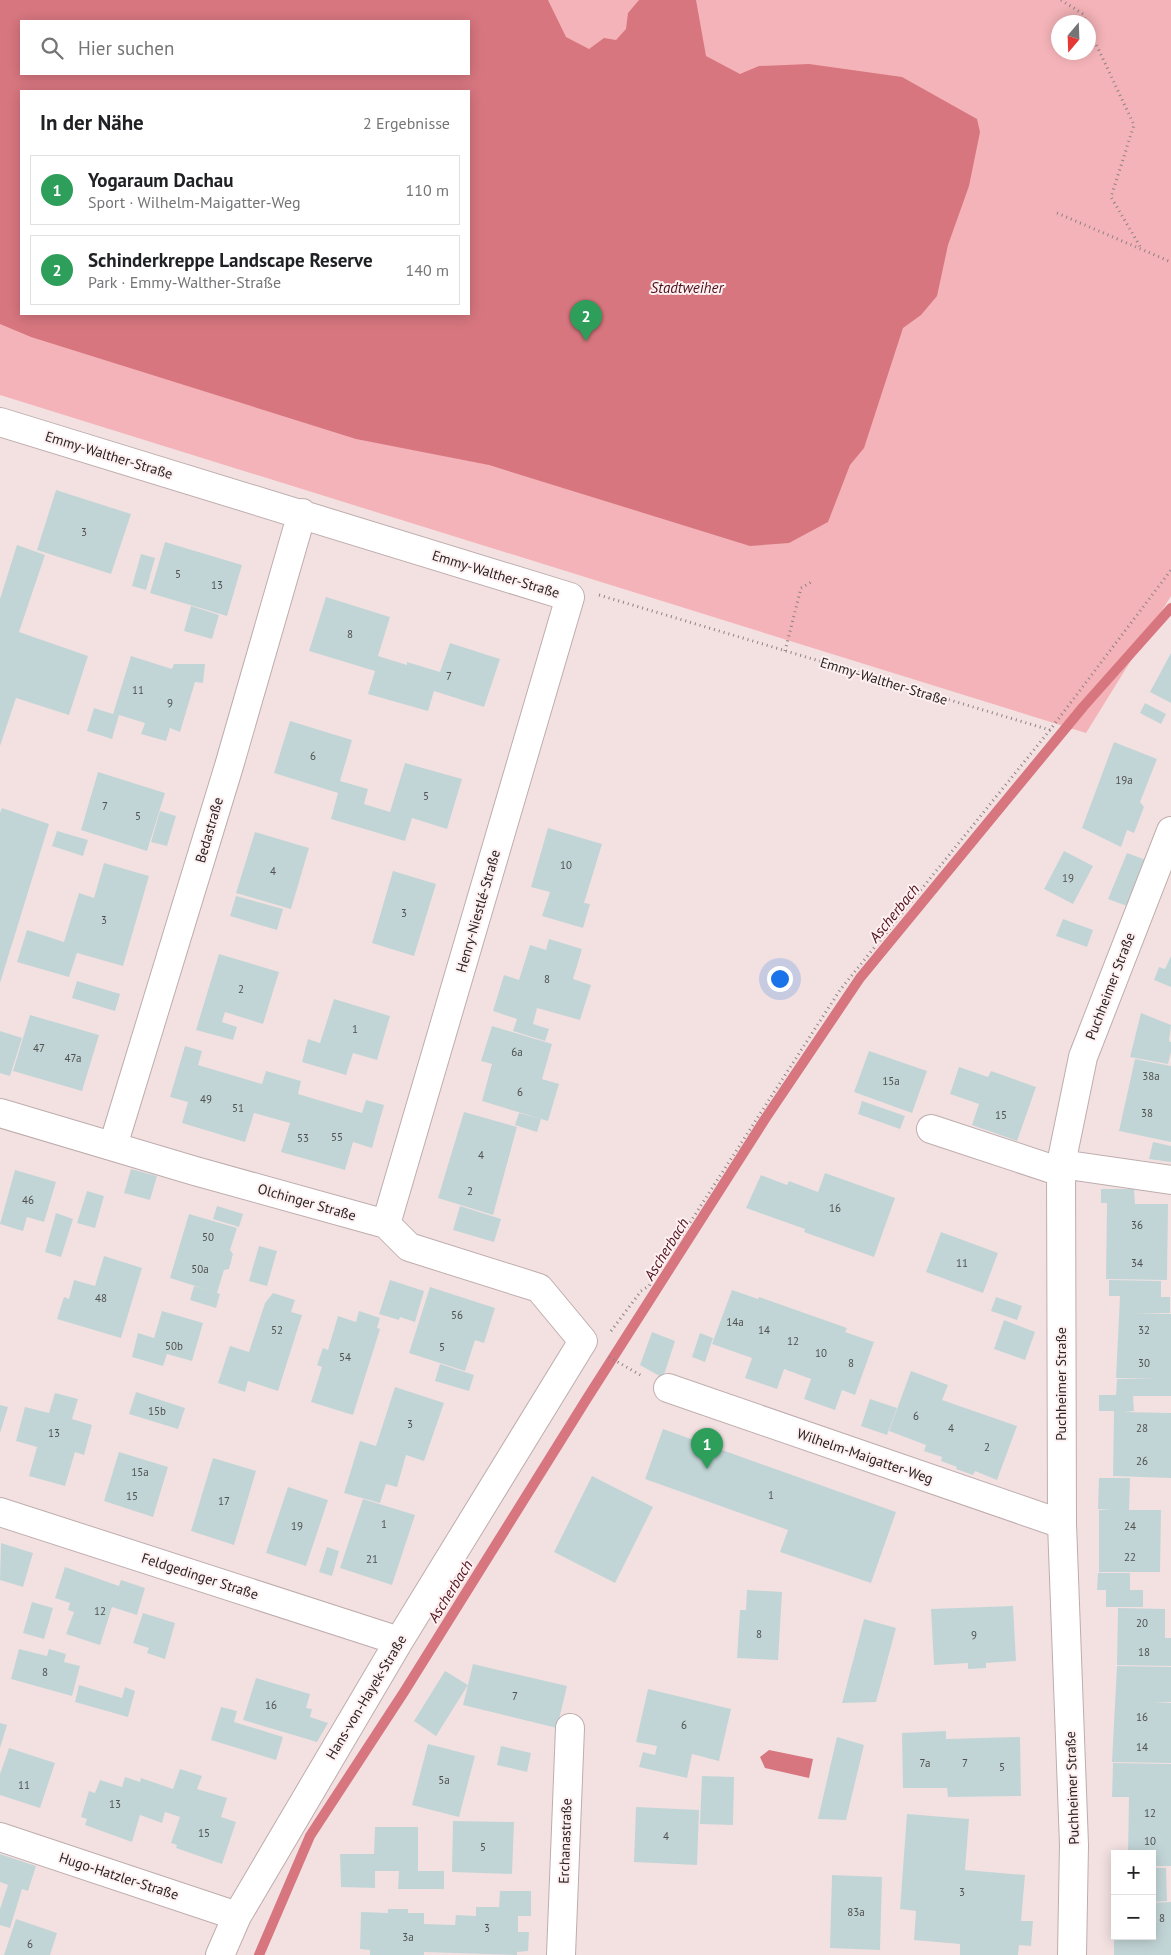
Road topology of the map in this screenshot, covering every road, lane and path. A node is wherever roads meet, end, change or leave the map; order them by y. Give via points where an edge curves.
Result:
1 (1061, 0) edge
2 (1083, 15) edge
3 (1096, 44) edge
4 (1058, 213) dead end
5 (1141, 248) junction
6 (1171, 262) edge
7 (0, 422) edge
8 (302, 514) junction
9 (1171, 570) edge
10 (813, 581) dead end
11 (570, 597) junction
12 (785, 651) junction
13 (1050, 730) junction
14 (1171, 830) edge
15 (0, 1113) edge
16 (931, 1129) dead end
17 (113, 1146) junction
18 (1061, 1168) junction
19 (1171, 1180) edge
20 (386, 1224) junction
21 (598, 1344) junction
22 (632, 1372) dead end
23 (668, 1388) dead end
24 (0, 1512) edge
25 (1062, 1524) junction
26 (399, 1641) junction
27 (570, 1728) dead end
28 (0, 1837) edge
29 (237, 1916) junction
30 (220, 1955) edge
31 (562, 1955) edge
32 (1072, 1955) edge

1 - 2 path
3 - 5 path via 1134,125 1111,197
4 - 5 path
5 - 6 path
7 - 8 street, Emmy-Walther-Straße
8 - 11 street, Emmy-Walther-Straße
8 - 17 street, Bedastraße
9 - 13 path
10 - 12 path via 801,588
11 - 12 path, Emmy-Walther-Straße via 585,591
11 - 20 street, Henry-Niestlé-Straße
12 - 13 path, Emmy-Walther-Straße
13 - 21 path via 840,990 649,1286 641,1290
14 - 18 street, Puchheimer Straße via 1082,1057
15 - 17 street, Olchinger Straße
16 - 18 street
17 - 20 street, Olchinger Straße
18 - 19 street
18 - 25 street, Puchheimer Straße
20 - 21 street, Olchinger Straße via 409,1246 539,1288
21 - 22 path
21 - 26 street, Hans-von-Hayek-Straße
23 - 25 street, Wilhelm-Maigatter-Weg
24 - 26 street, Feldgedinger Straße
25 - 32 street, Puchheimer Straße via 1074,1844
26 - 29 street, Hans-von-Hayek-Straße
27 - 31 street, Erchanastraße
28 - 29 street, Hugo-Hatzler-Straße
29 - 30 street, Hans-von-Hayek-Straße

